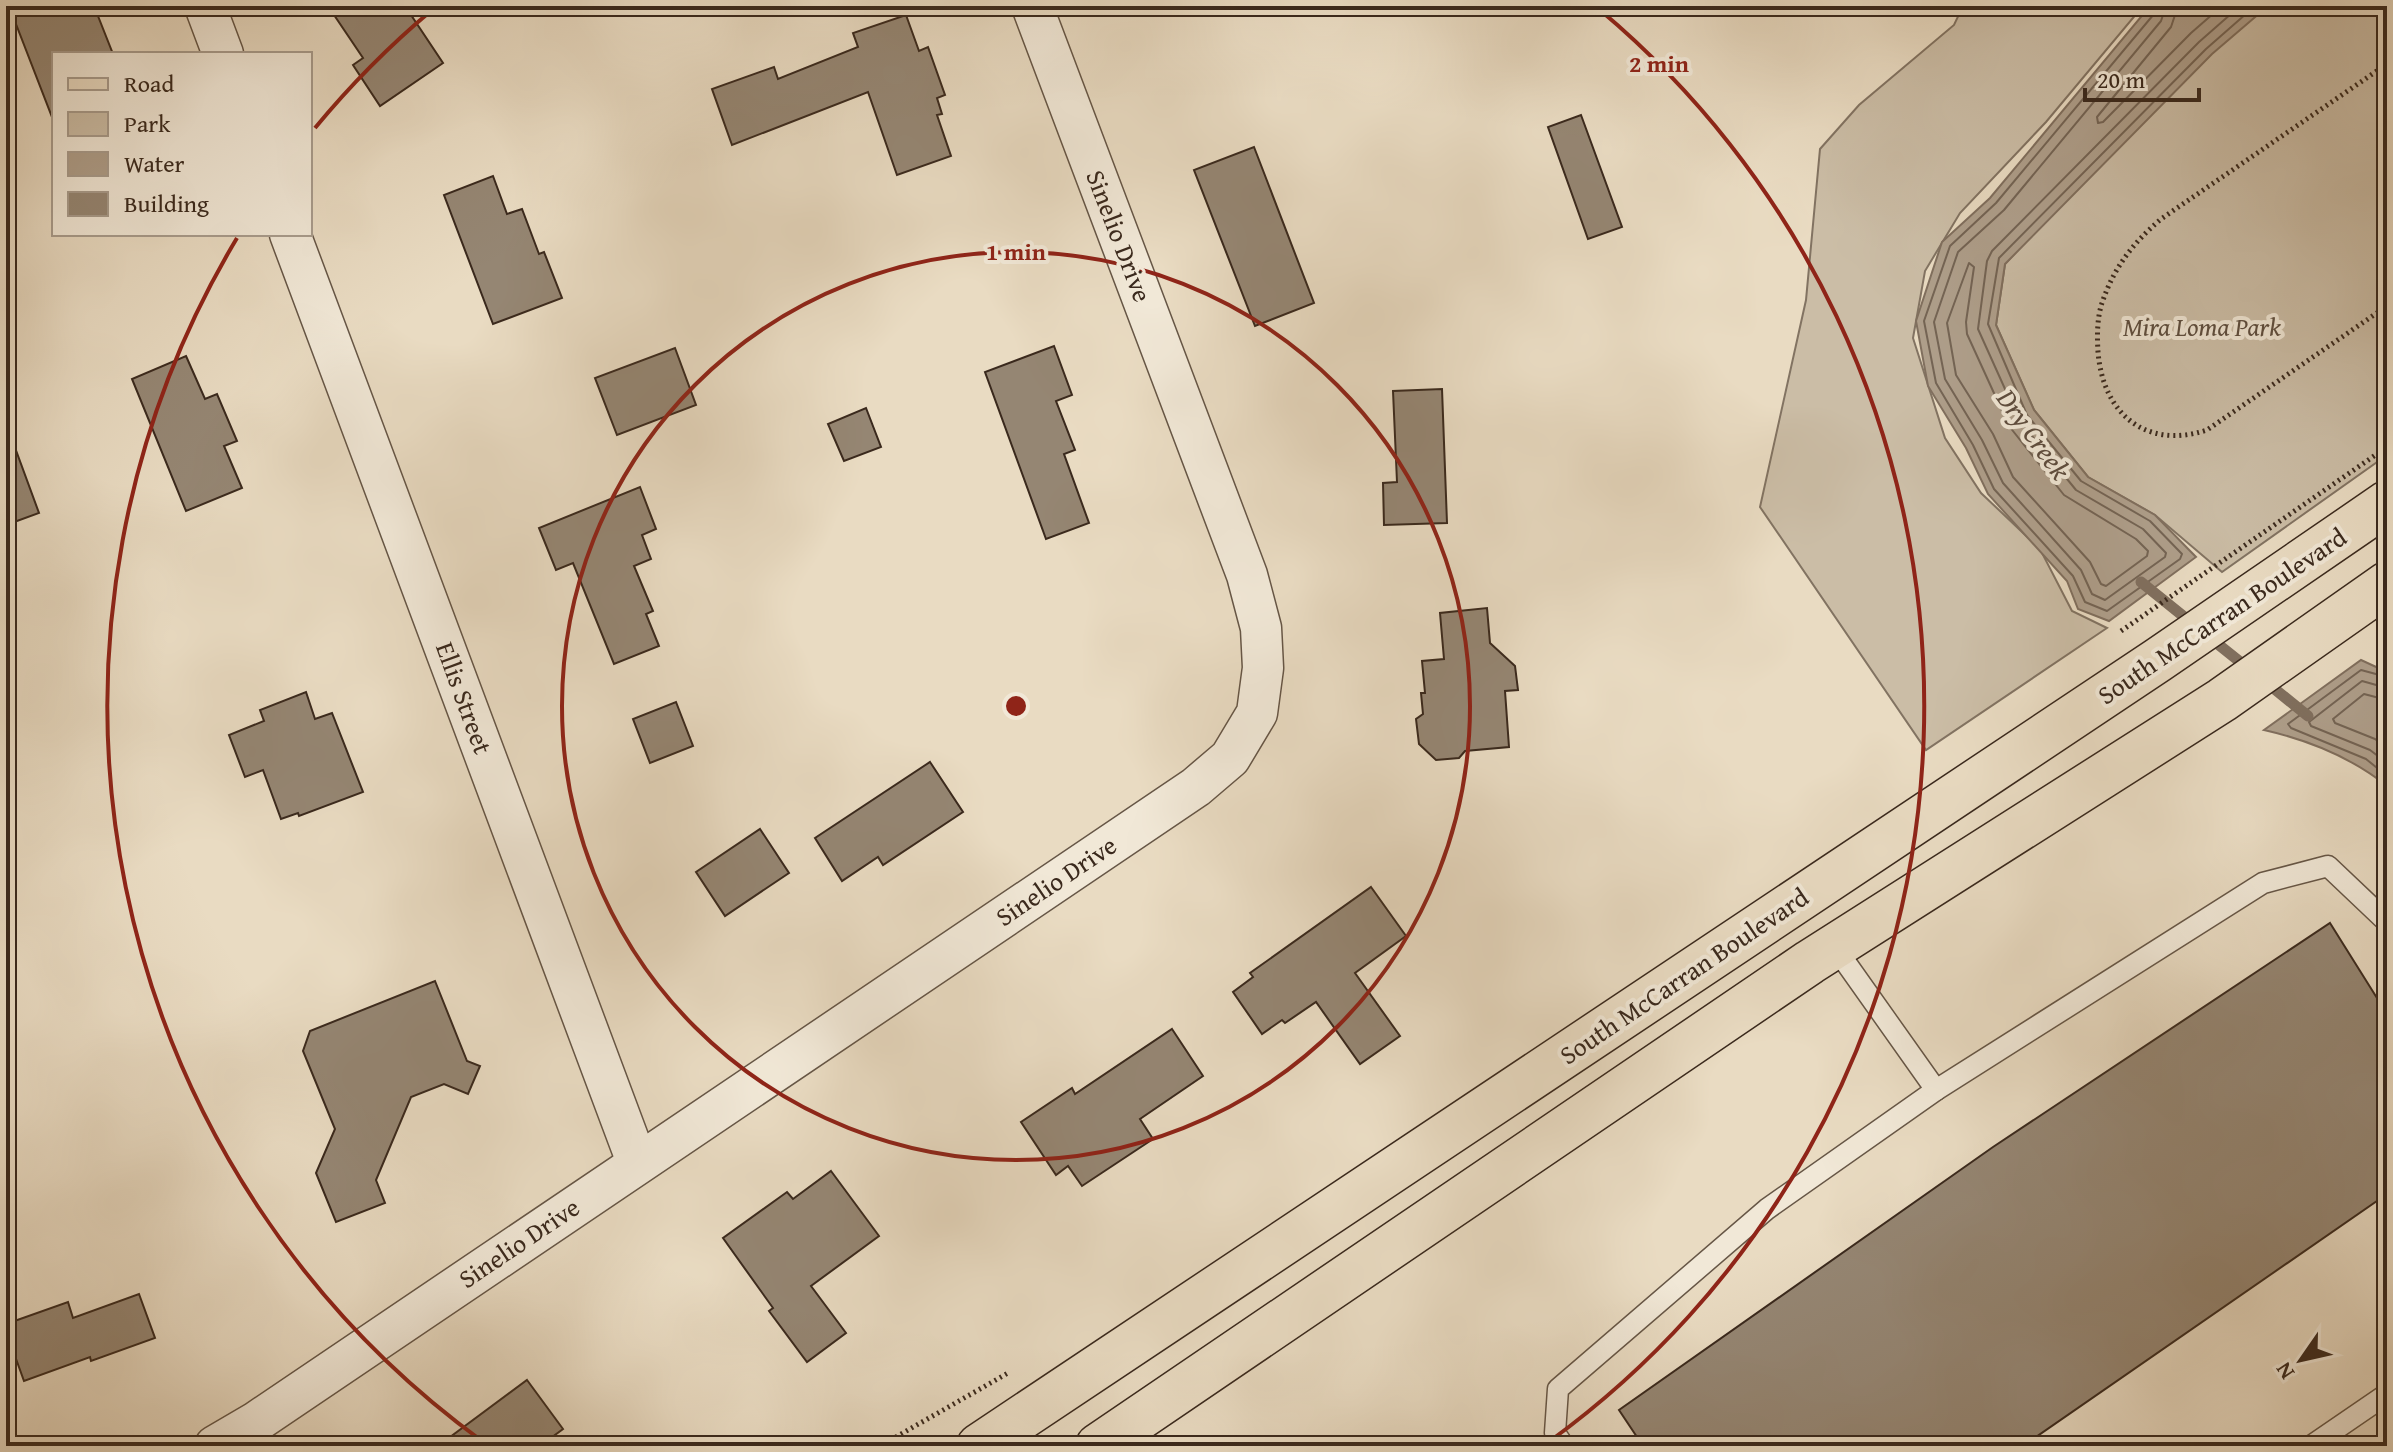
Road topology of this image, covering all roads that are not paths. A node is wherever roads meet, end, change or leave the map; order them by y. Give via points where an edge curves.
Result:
1 (205, 6) edge
2 (1032, 6) edge
3 (222, 52) edge
4 (291, 236) edge
5 (2387, 503) edge
6 (2387, 584) edge
7 (2387, 922) edge
8 (1834, 946) junction
9 (1936, 1090) junction
10 (637, 1162) junction
11 (2387, 1394) edge
12 (215, 1446) edge
13 (979, 1446) edge
14 (1098, 1446) edge
15 (1564, 1446) edge
16 (2311, 1446) edge

1 - 3 street
2 - 10 street, Sinelio Drive via 1247,575 1261,628 1257,713 1230,758 1196,787
4 - 10 street, Ellis Street
5 - 13 main road, South McCarran Boulevard
6 - 8 main road via 2222,700
7 - 9 lane via 2328,866 2263,883
8 - 9 lane
8 - 14 main road
9 - 15 lane via 1767,1209 1558,1389 1555,1433
10 - 12 street, Sinelio Drive
11 - 16 lane

